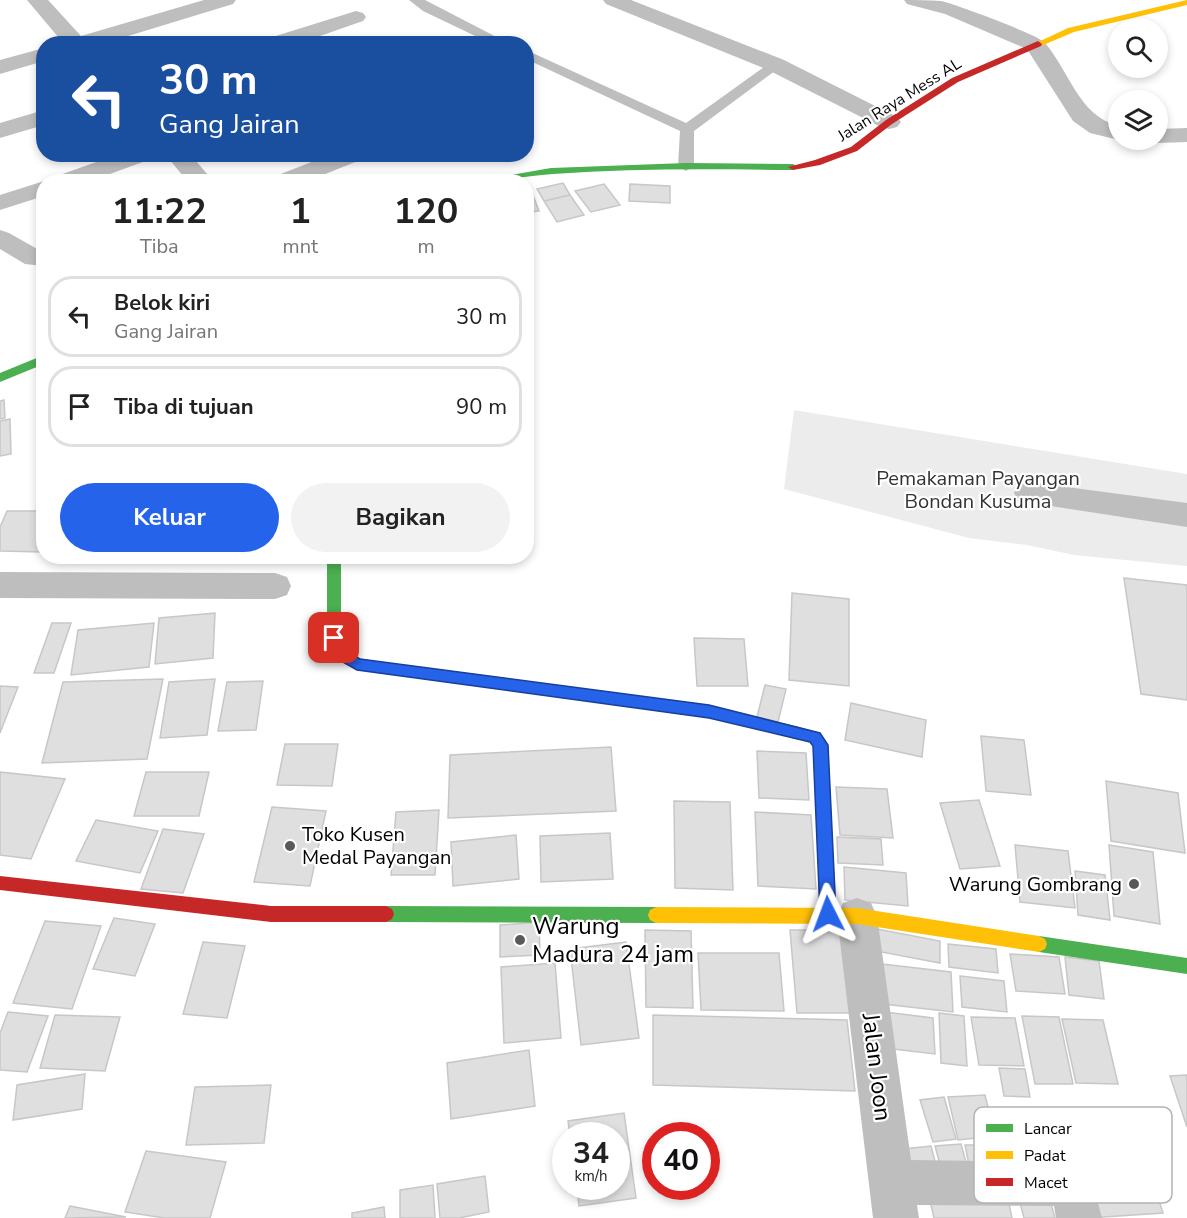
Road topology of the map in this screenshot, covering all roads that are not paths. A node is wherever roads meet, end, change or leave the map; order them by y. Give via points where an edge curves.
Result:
1 (226, 0) edge
2 (416, 0) edge
3 (613, 0) edge
4 (914, 0) edge
5 (40, 1) edge
6 (1187, 2) edge
7 (356, 17) dead end
8 (70, 36) edge
9 (104, 36) edge
10 (298, 36) edge
11 (487, 36) edge
12 (1035, 45) junction
13 (36, 56) edge
14 (534, 58) edge
15 (776, 65) junction
16 (0, 67) edge
17 (36, 120) edge
18 (889, 122) junction
19 (687, 129) junction
20 (1108, 130) edge
21 (0, 131) edge
22 (1187, 135) edge
23 (1168, 136) edge
24 (120, 162) edge
25 (183, 162) edge
26 (334, 162) edge
27 (686, 166) junction
28 (86, 174) edge
29 (195, 174) edge
30 (303, 174) edge
31 (530, 174) edge
32 (36, 191) edge
33 (0, 203) edge
34 (0, 238) edge
35 (36, 258) edge
36 (36, 362) edge
37 (0, 378) edge
38 (1029, 493) dead end
39 (1187, 515) edge
40 (334, 564) edge
41 (0, 585) edge
42 (275, 586) dead end
43 (0, 883) edge
44 (843, 915) junction
45 (1187, 966) edge
46 (974, 1192) edge
47 (894, 1200) edge
48 (1075, 1203) edge
49 (1079, 1218) edge

1 - 9 street
2 - 11 lane
3 - 15 street
4 - 12 street via 952,10
5 - 8 street
6 - 12 street, Jalan Raya Mess AL via 1071,30
7 - 10 street
12 - 18 street, Jalan Raya Mess AL via 955,80
12 - 20 street via 1081,116
13 - 16 street
14 - 19 lane
15 - 18 street
15 - 19 lane
17 - 21 street
18 - 27 street, Jalan Raya Mess AL via 854,149 817,163 784,168
19 - 27 lane
22 - 23 street
24 - 28 street
25 - 29 street
26 - 30 street
27 - 31 street, Jalan Raya Mess AL
32 - 33 street
34 - 35 street
36 - 37 street
38 - 39 street
40 - 44 street via 334,638 339,653 357,664 709,711 815,737 821,745
41 - 42 street
43 - 44 street via 271,914
44 - 45 street
44 - 47 street, Jalan Joon
46 - 47 street
48 - 49 street

